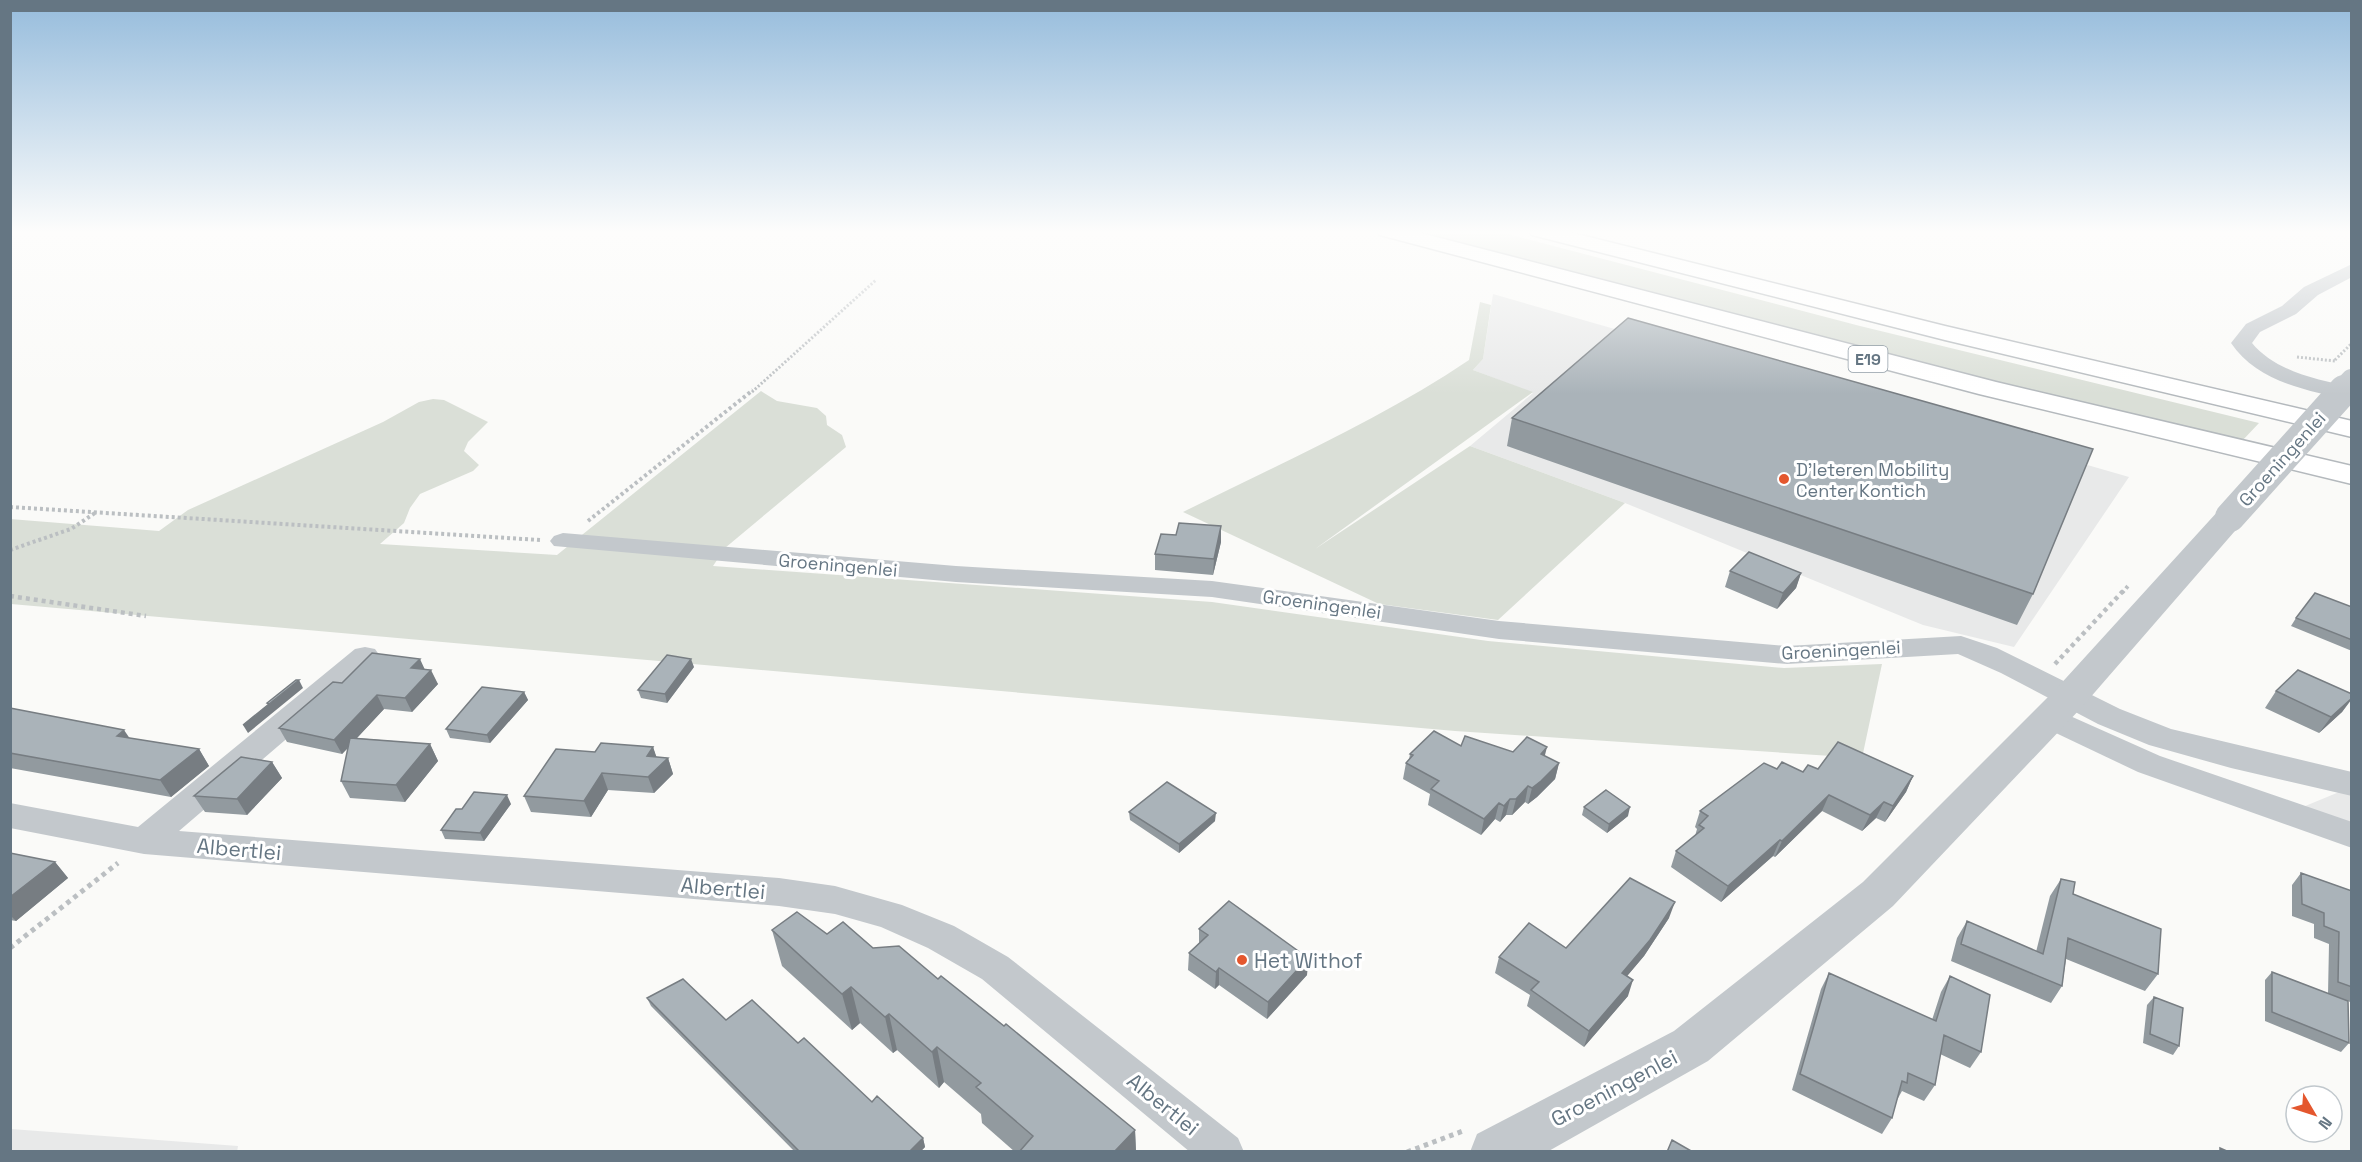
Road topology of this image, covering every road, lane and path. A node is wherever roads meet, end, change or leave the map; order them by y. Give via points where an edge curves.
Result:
1 (870, 285) edge
2 (1592, 285) edge
3 (1756, 285) edge
4 (2322, 285) edge
5 (2352, 343) edge
6 (2340, 375) edge
7 (2352, 393) edge
8 (2352, 429) edge
9 (2352, 475) edge
10 (10, 507) edge
11 (96, 513) junction
12 (563, 541) junction
13 (10, 550) edge
14 (2136, 578) dead end
15 (10, 596) edge
16 (146, 616) dead end
17 (365, 656) edge
18 (2053, 699) junction
19 (2352, 784) edge
20 (10, 815) edge
21 (2352, 835) edge
22 (144, 841) junction
23 (10, 948) edge
24 (1481, 1141) edge
25 (1223, 1152) edge
26 (1407, 1152) edge

1 - 12 path via 747,396
2 - 9 highway, E19 via 1966,384
3 - 8 highway
4 - 7 street via 2289,310 2253,328 2241,343 2265,364 2298,379
5 - 6 path
6 - 18 street, Groeningenlei, bridge via 2229,517
10 - 11 path
11 - 12 path
11 - 13 path via 71,528
12 - 18 street, Groeningenlei via 956,574 1212,589 1499,630 1787,655 1960,645 1985,654
14 - 18 path
15 - 16 path
17 - 22 street
18 - 19 street, Groeningenlei via 2160,737
18 - 21 street via 2149,764
18 - 24 street, Groeningenlei via 1878,894 1691,1046
20 - 22 street, Albertlei
22 - 23 path
22 - 25 street, Albertlei via 779,892 835,900 889,915 941,937 995,968
24 - 26 path

